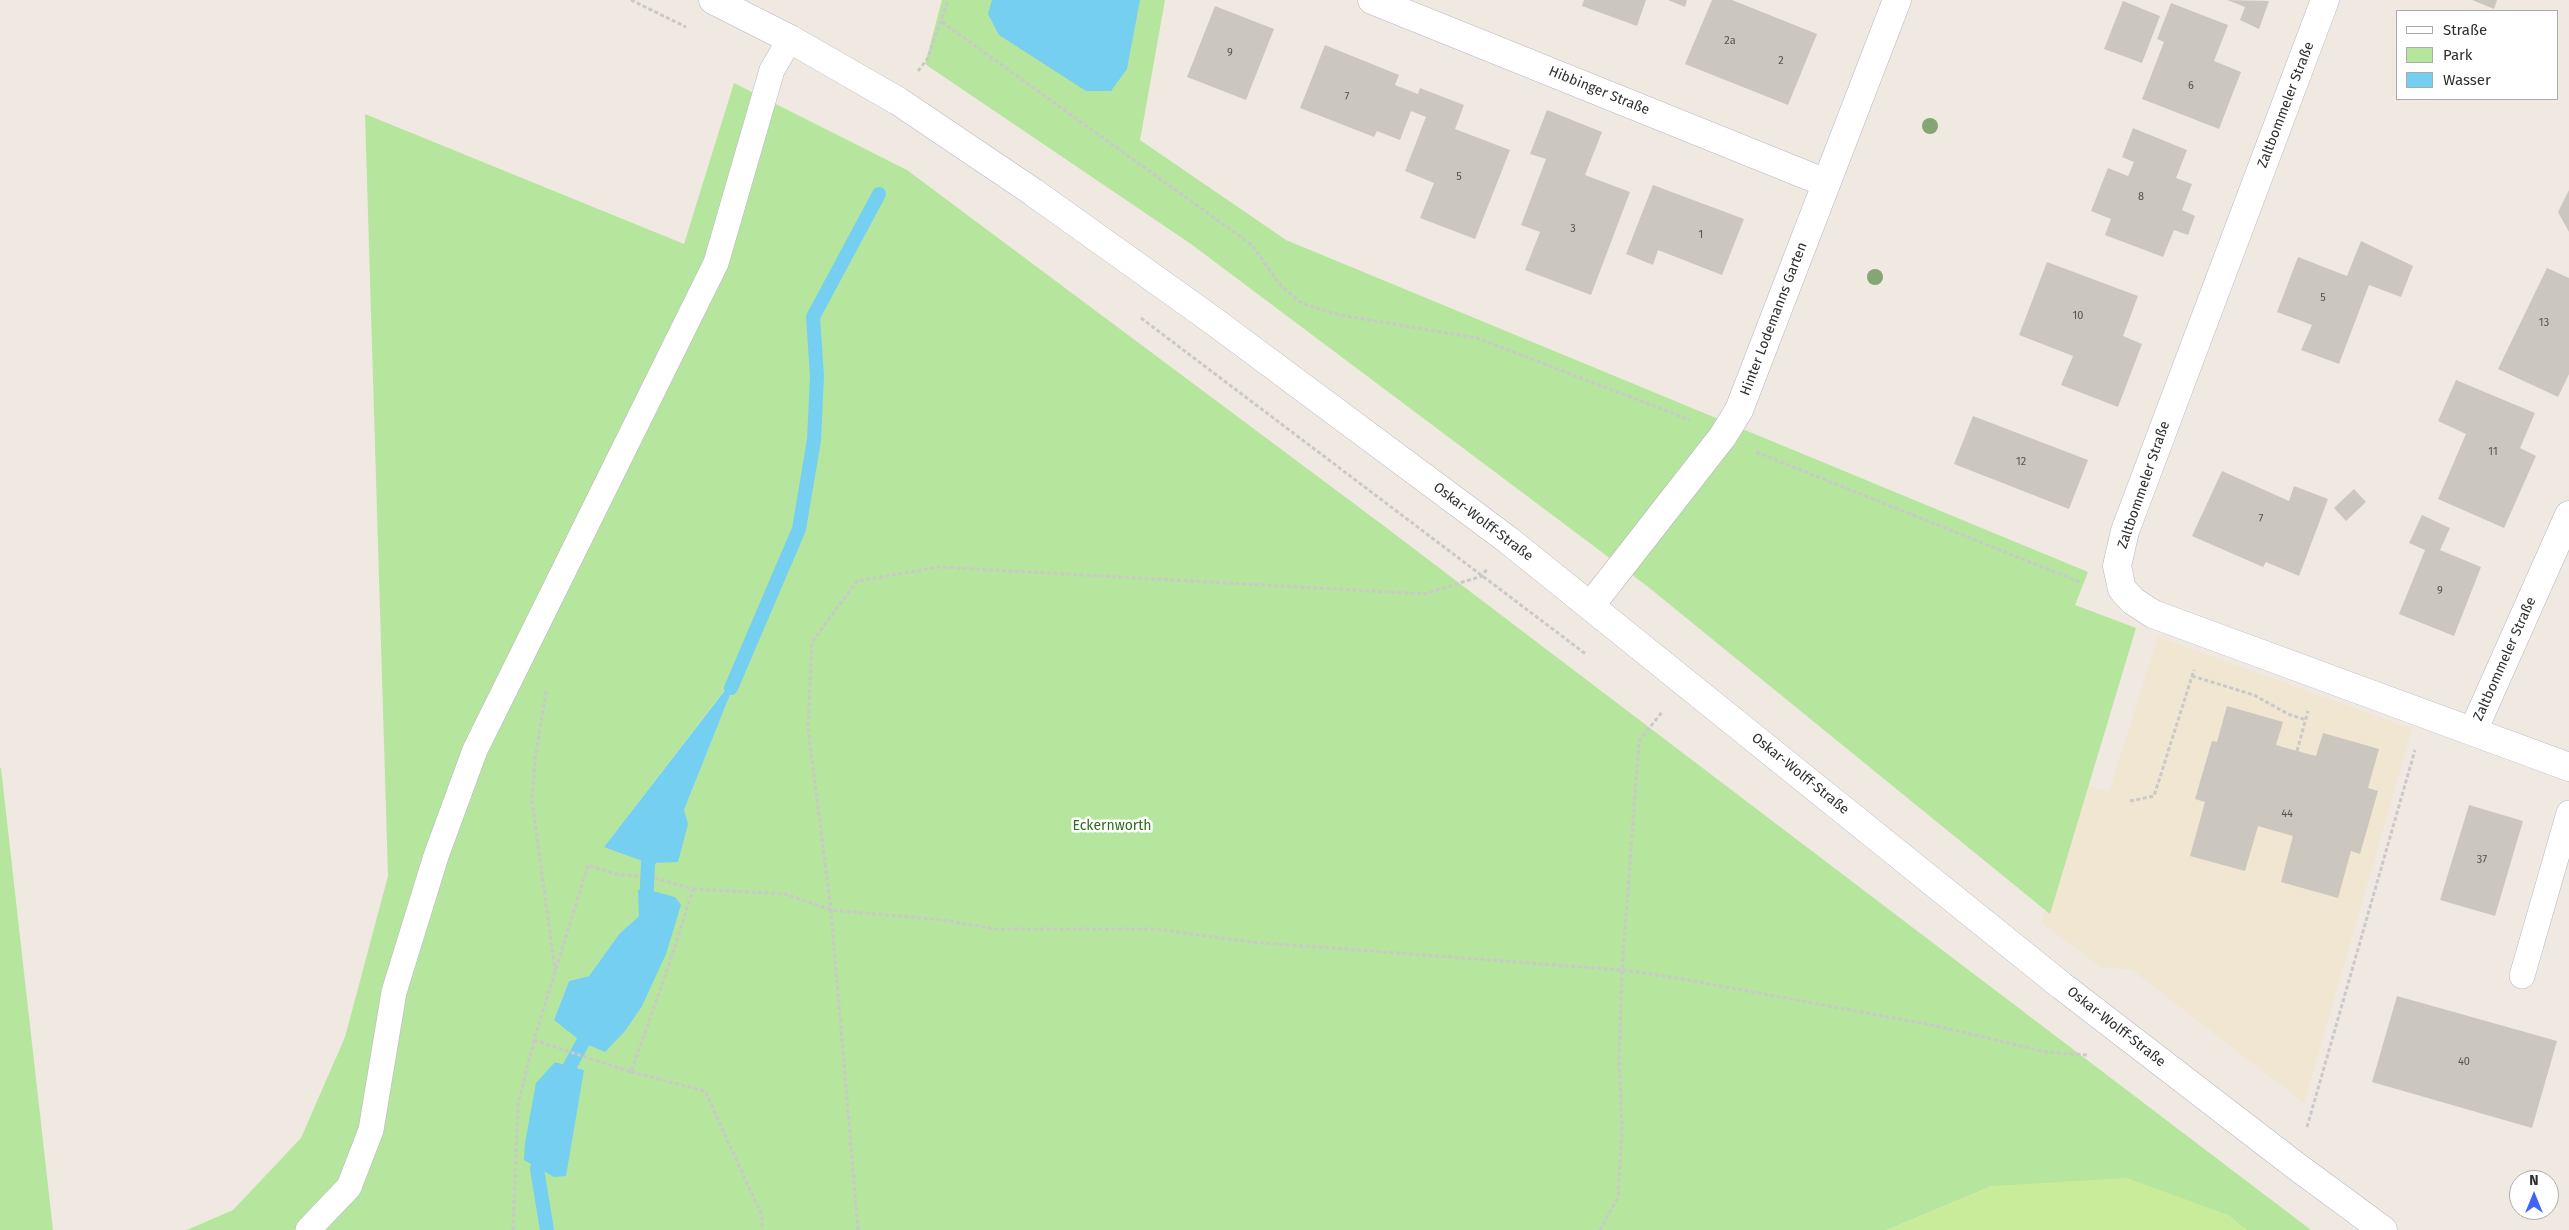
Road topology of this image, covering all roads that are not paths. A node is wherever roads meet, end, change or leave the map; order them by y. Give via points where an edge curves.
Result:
1 (713, 0) edge
2 (1372, 0) edge
3 (1897, 0) edge
4 (2326, 0) edge
5 (790, 39) junction
6 (1826, 183) junction
7 (2569, 514) edge
8 (1591, 605) junction
9 (2474, 731) junction
10 (2569, 767) edge
11 (2569, 813) edge
12 (2522, 976) dead end
13 (308, 1230) edge
14 (2383, 1230) edge

1 - 5 street, Oskar-Wolff-Straße
2 - 6 street, Hibbinger Straße
3 - 6 street, Hinter Lodemanns Garten
4 - 9 street, Zaltbommeler Straße via 2125,531 2117,566 2122,590 2153,614
5 - 8 street, Oskar-Wolff-Straße via 898,101 1034,192 1215,322
5 - 13 lane via 772,70 716,262 475,750 436,856 394,992 371,1130 349,1187
6 - 8 street, Hinter Lodemanns Garten via 1739,410 1723,436
7 - 9 street, Zaltbommeler Straße
8 - 14 street, Oskar-Wolff-Straße via 2062,986
9 - 10 street
11 - 12 lane

